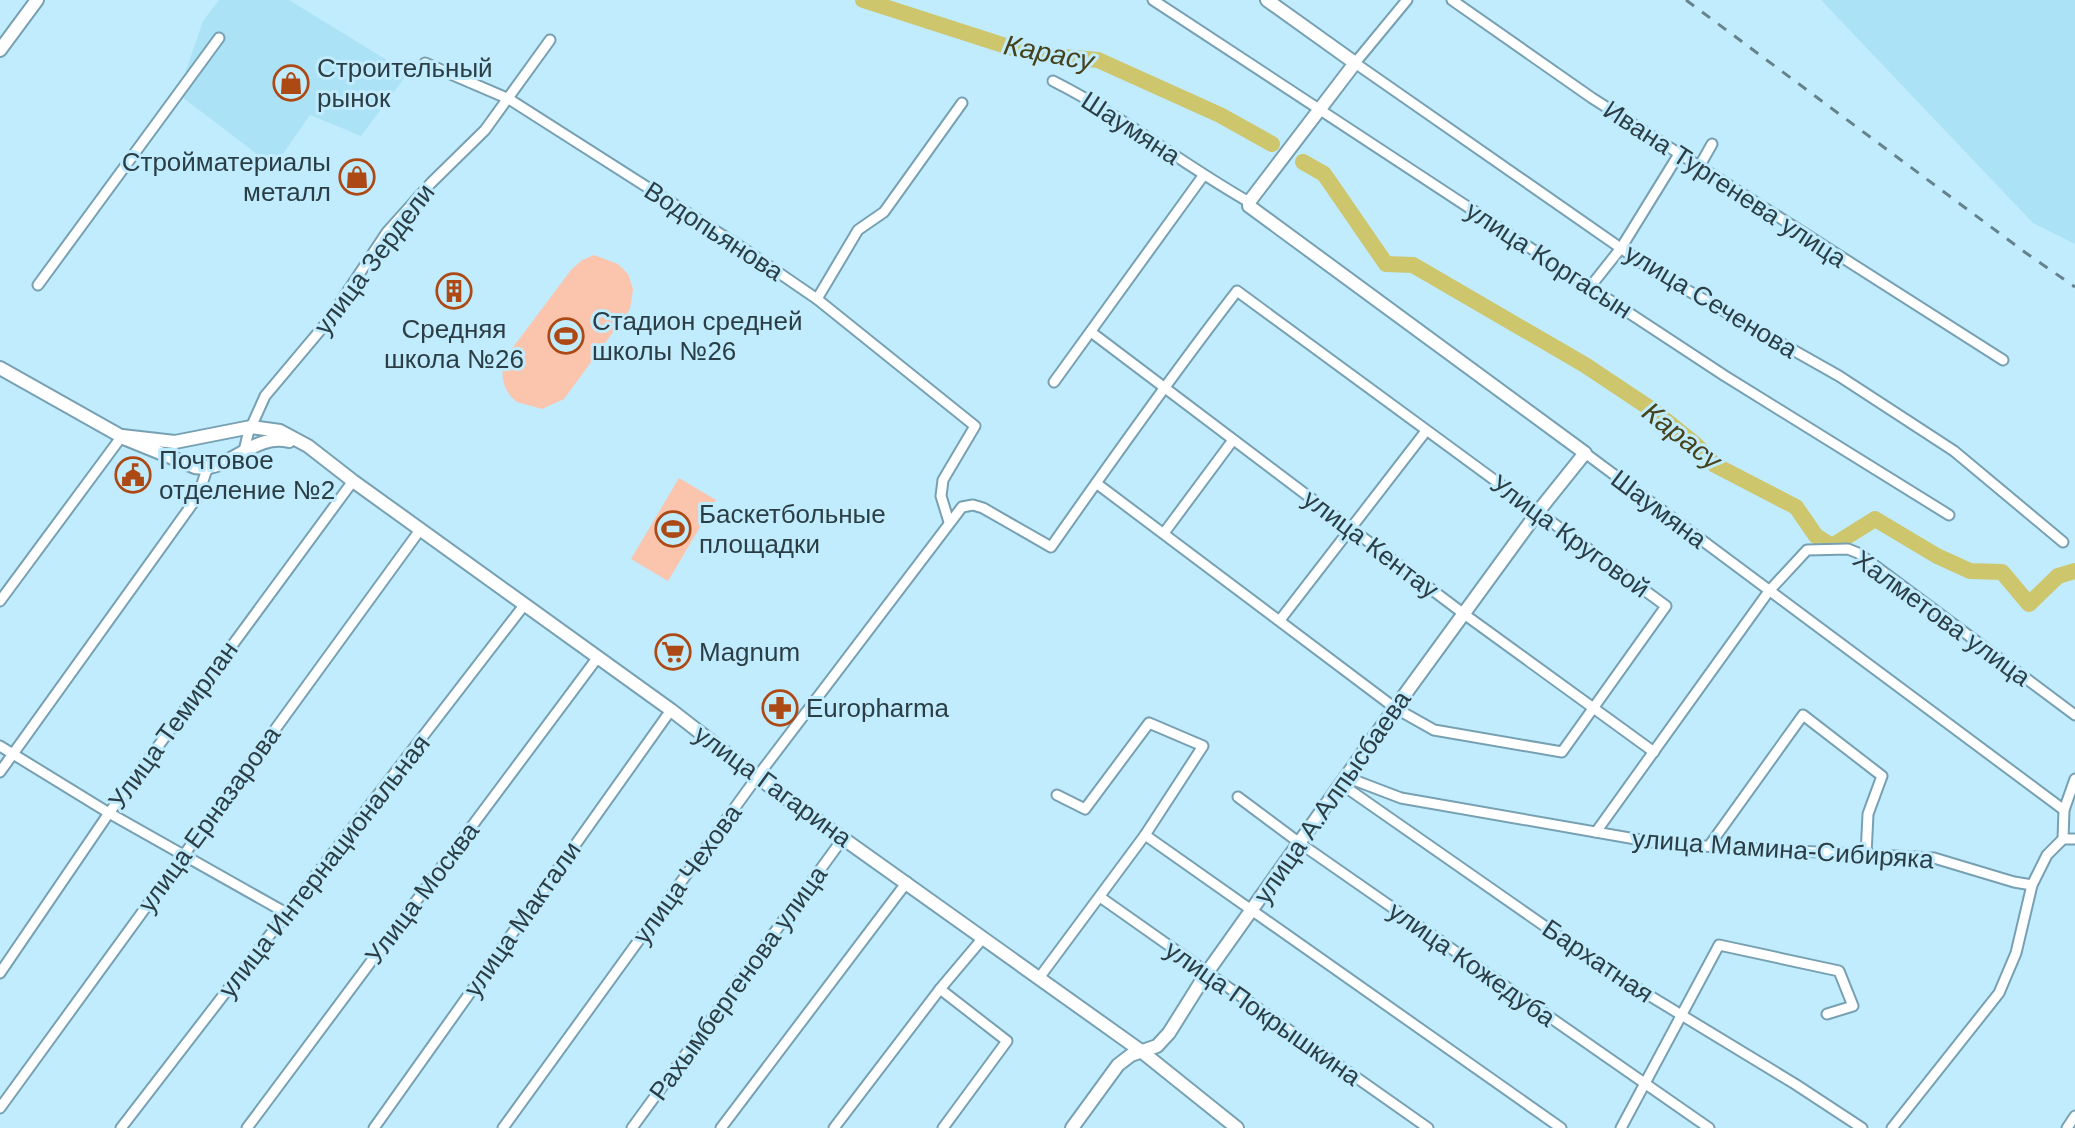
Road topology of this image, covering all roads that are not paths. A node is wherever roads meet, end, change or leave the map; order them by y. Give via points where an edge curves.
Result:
1 (37, 0) edge
2 (1153, 0) edge
3 (1267, 0) edge
4 (1407, 0) edge
5 (1452, 0) edge
6 (219, 38) dead end
7 (550, 40) dead end
8 (0, 50) edge
9 (425, 63) dead end
10 (1355, 63) junction
11 (1053, 81) dead end
12 (509, 99) junction
13 (962, 103) dead end
14 (1319, 108) junction
15 (1712, 144) dead end
16 (1679, 154) junction
17 (1699, 167) junction
18 (1203, 176) junction
19 (1251, 206) junction
20 (1621, 248) junction
21 (38, 285) dead end
22 (1590, 287) junction
23 (817, 299) junction
24 (1091, 332) junction
25 (2003, 360) dead end
26 (1, 371) edge
27 (1054, 382) dead end
28 (1163, 387) junction
29 (251, 427) junction
30 (1426, 431) junction
31 (220, 434) junction
32 (122, 436) junction
33 (1233, 440) junction
34 (175, 442) junction
35 (308, 446) junction
36 (244, 451) junction
37 (1585, 453) junction
38 (173, 458) junction
39 (225, 461) junction
40 (207, 469) junction
41 (353, 481) junction
42 (1096, 483) junction
43 (1537, 513) junction
44 (1949, 515) dead end
45 (949, 522) junction
46 (1352, 528) junction
47 (420, 530) junction
48 (1164, 533) junction
49 (2063, 542) dead end
50 (1769, 591) junction
51 (0, 601) edge
52 (525, 604) junction
53 (1464, 614) junction
54 (1280, 620) junction
55 (598, 657) junction
56 (1395, 708) junction
57 (1594, 709) junction
58 (671, 710) junction
59 (2075, 715) edge
60 (0, 746) edge
61 (1654, 752) junction
62 (13, 754) junction
63 (0, 772) edge
64 (757, 777) junction
65 (2075, 779) edge
66 (1343, 780) junction
67 (1057, 795) dead end
68 (1238, 797) dead end
69 (2064, 810) junction
70 (109, 813) junction
71 (1596, 832) junction
72 (1145, 835) junction
73 (844, 837) junction
74 (2063, 839) junction
75 (2075, 839) edge
76 (1301, 844) junction
77 (1709, 846) junction
78 (183, 855) junction
79 (1866, 855) junction
80 (907, 882) junction
81 (2032, 885) junction
82 (1100, 897) junction
83 (1252, 910) junction
84 (288, 914) junction
85 (983, 938) junction
86 (0, 973) edge
87 (1206, 974) junction
88 (1039, 978) junction
89 (940, 989) junction
90 (1827, 1014) dead end
91 (1680, 1016) junction
92 (1141, 1051) junction
93 (1643, 1084) junction
94 (0, 1108) edge
95 (2075, 1116) edge
96 (121, 1128) edge
97 (247, 1128) edge
98 (374, 1128) edge
99 (503, 1128) edge
100 (632, 1128) edge
101 (721, 1128) edge
102 (834, 1128) edge
103 (943, 1128) edge
104 (1072, 1128) edge
105 (1237, 1128) edge
106 (1428, 1128) edge
107 (1561, 1128) edge
108 (1621, 1128) edge
109 (1709, 1128) edge
110 (1862, 1128) edge
111 (1892, 1128) edge
112 (2067, 1128) edge

1 - 8 main road
2 - 14 street, улица Коргасын
3 - 10 main road, улица Сеченова
4 - 10 street
5 - 16 street, Ивана Тургенева улица
6 - 21 street
7 - 12 street, улица Зердели
9 - 12 street, Водопьянова
10 - 14 main road
10 - 20 street, улица Сеченова
11 - 18 street, Шаумяна
12 - 23 street, Водопьянова
12 - 29 street, улица Зердели via 387,232 328,321 265,396
13 - 23 street via 884,212 858,230
14 - 19 main road
14 - 22 street, улица Коргасын
15 - 17 street
16 - 17 street, Ивана Тургенева улица
16 - 20 street
17 - 25 street, Ивана Тургенева улица
18 - 19 street, Шаумяна
18 - 24 street
19 - 37 main road, Шаумяна
20 - 22 street
20 - 49 street, улица Сеченова via 1839,376 1954,451
22 - 44 street, улица Коргасын
23 - 45 street, Водопьянова via 975,426 943,480 941,496
24 - 27 street
24 - 28 street, улица Кентау
26 - 32 main road, улица Гагарина
28 - 30 street, Улица Круговой via 1237,291
28 - 33 street, улица Кентау
28 - 42 street
29 - 31 main road, улица Гагарина
29 - 35 main road, улица Гагарина via 280,431
29 - 36 street, улица Зердели
30 - 43 street, Улица Круговой
30 - 46 street
31 - 34 main road, улица Гагарина
31 - 39 main road
32 - 34 main road, улица Гагарина
32 - 38 main road, улица Гагарина
32 - 51 street
33 - 46 street, улица Кентау
33 - 48 street
34 - 38 main road via 170,449
35 - 36 main road, улица Гагарина via 279,438
35 - 41 main road, улица Гагарина
36 - 39 main road, улица Гагарина
37 - 43 main road, улица А.Алпысбаева
37 - 50 street, Шаумяна
38 - 40 main road, улица Гагарина
39 - 40 main road, улица Гагарина
40 - 62 street via 198,496
41 - 47 main road, улица Гагарина
41 - 70 street, Улица Темирлан
42 - 45 street, улица Чехова via 1051,547 973,505 962,507
42 - 48 street, Улица Круговой
43 - 53 main road, улица А.Алпысбаева
43 - 57 street, Улица Круговой via 1666,606
45 - 64 street, улица Чехова
46 - 53 street, улица Кентау
46 - 54 street
47 - 52 main road, улица Гагарина
47 - 78 street, улица Ерназарова
48 - 54 street, Улица Круговой
50 - 59 street, Халметова улица via 1807,550 1858,553
50 - 61 street
50 - 69 street, Шаумяна
52 - 55 main road, улица Гагарина
52 - 84 street, улица Интернациональная
53 - 56 main road, улица А.Алпысбаева
53 - 57 street, улица Кентау
54 - 56 street, Улица Круговой
55 - 58 main road, улица Гагарина
55 - 97 street, Улица Москва
56 - 57 street, Улица Круговой via 1434,730 1562,752
56 - 66 main road, улица А.Алпысбаева
57 - 61 street, улица Кентау
58 - 64 main road, улица Гагарина
58 - 98 street, улица Мактали
60 - 62 street
61 - 71 street
62 - 63 street
62 - 70 street
64 - 73 main road, улица Гагарина
64 - 99 street, улица Чехова
65 - 69 street
66 - 71 street, улица Мамина-Сибиряка via 1401,798
66 - 76 main road, улица А.Алпысбаева
66 - 91 street, Бархатная
67 - 72 street via 1085,809 1149,723 1203,746
68 - 76 street, улица Кожедуба
69 - 74 street
70 - 78 street
70 - 86 street, Улица Темирлан
71 - 77 street, улица Мамина-Сибиряка
72 - 82 street
72 - 83 street
73 - 80 main road, улица Гагарина
73 - 100 street, Рахымбергенова улица
74 - 75 street
74 - 81 street via 2047,855
76 - 83 main road, улица А.Алпысбаева
76 - 93 street, улица Кожедуба
77 - 79 street, улица Мамина-Сибиряка
77 - 79 street via 1803,715 1882,776 1868,814
78 - 84 street
78 - 94 street, улица Ерназарова
79 - 81 street, улица Мамина-Сибиряка via 1934,858
80 - 85 main road, улица Гагарина
80 - 101 street
81 - 111 street via 2016,953 1999,993
82 - 87 street, улица Покрышкина
82 - 88 street
83 - 87 main road, улица А.Алпысбаева
83 - 107 street
84 - 96 street, улица Интернациональная
85 - 88 main road, улица Гагарина
85 - 89 street
87 - 92 main road, улица А.Алпысбаева via 1169,1033 1157,1046
87 - 106 street, улица Покрышкина
88 - 92 main road, улица Гагарина
89 - 102 street
89 - 103 street via 1007,1041
90 - 91 street via 1853,1006 1839,971 1719,945
91 - 93 street
91 - 110 street, Бархатная
92 - 104 main road, улица А.Алпысбаева via 1118,1065
92 - 105 main road, улица Гагарина
93 - 108 street
93 - 109 street, улица Кожедуба
95 - 112 street

